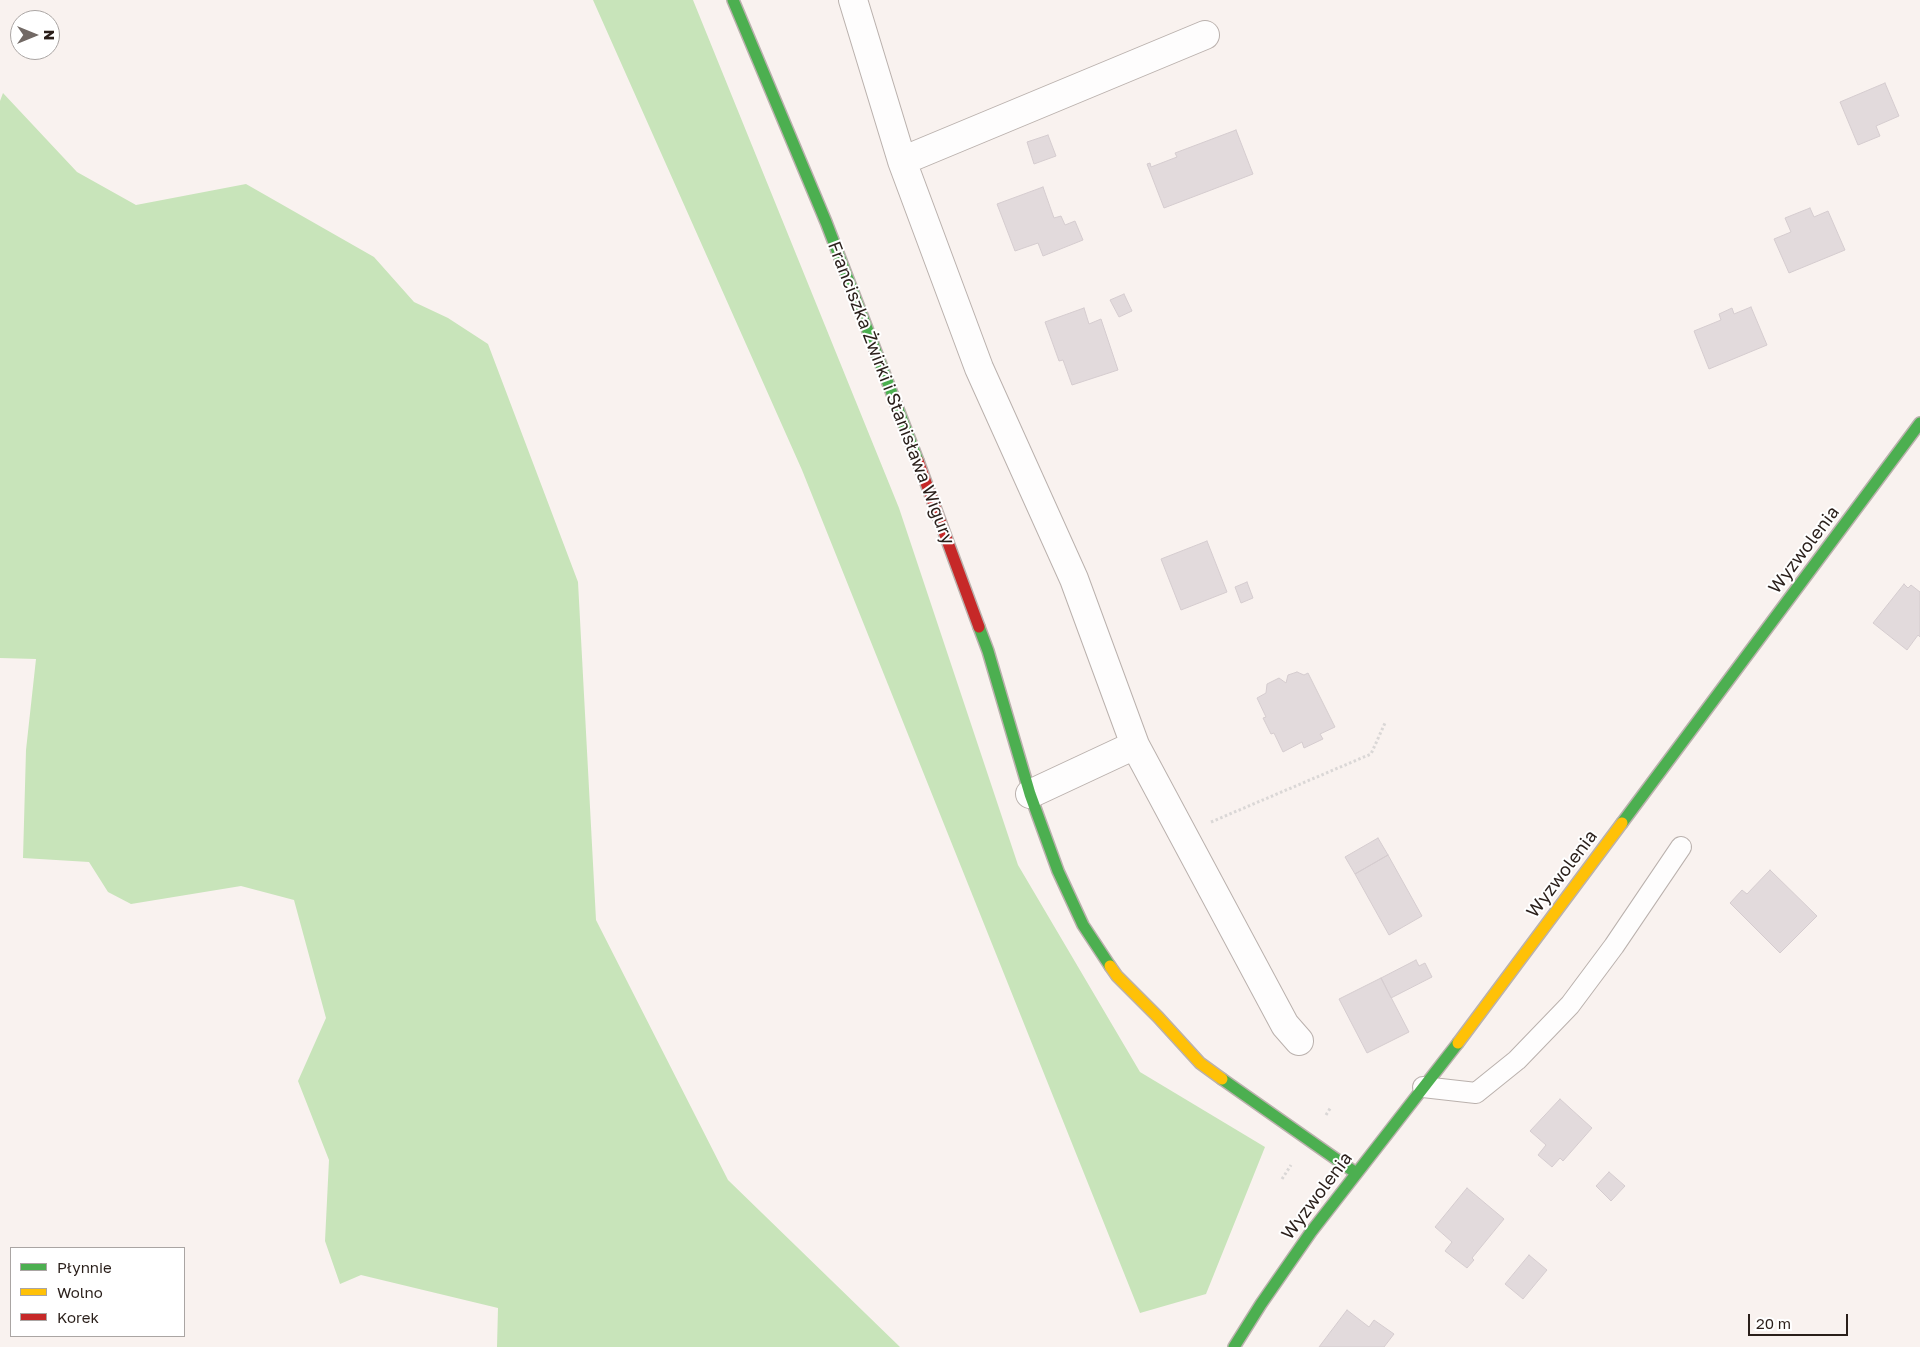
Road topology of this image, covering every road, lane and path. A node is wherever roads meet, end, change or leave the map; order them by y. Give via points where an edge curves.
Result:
1 (733, 0) edge
2 (853, 0) edge
3 (1205, 35) dead end
4 (902, 161) junction
5 (1920, 423) edge
6 (1385, 723) dead end
7 (1135, 745) junction
8 (1030, 794) junction
9 (1183, 834) junction
10 (1681, 847) dead end
11 (1299, 1041) dead end
12 (1423, 1087) junction
13 (1356, 1173) junction
14 (1234, 1347) edge

1 - 8 street, Franciszka Żwirki i Stanisława Wigury via 906,425 988,651
2 - 4 street
3 - 4 street
4 - 7 street via 979,368 1074,579
5 - 12 street, Wyzwolenia
6 - 9 path via 1371,754
7 - 8 street
7 - 9 street
8 - 13 street, Franciszka Żwirki i Stanisława Wigury via 1058,871 1083,925 1117,976 1200,1063
9 - 11 street via 1285,1025
10 - 12 lane via 1570,1005 1517,1060 1476,1093
12 - 13 street, Wyzwolenia
13 - 14 street, Wyzwolenia via 1311,1232

